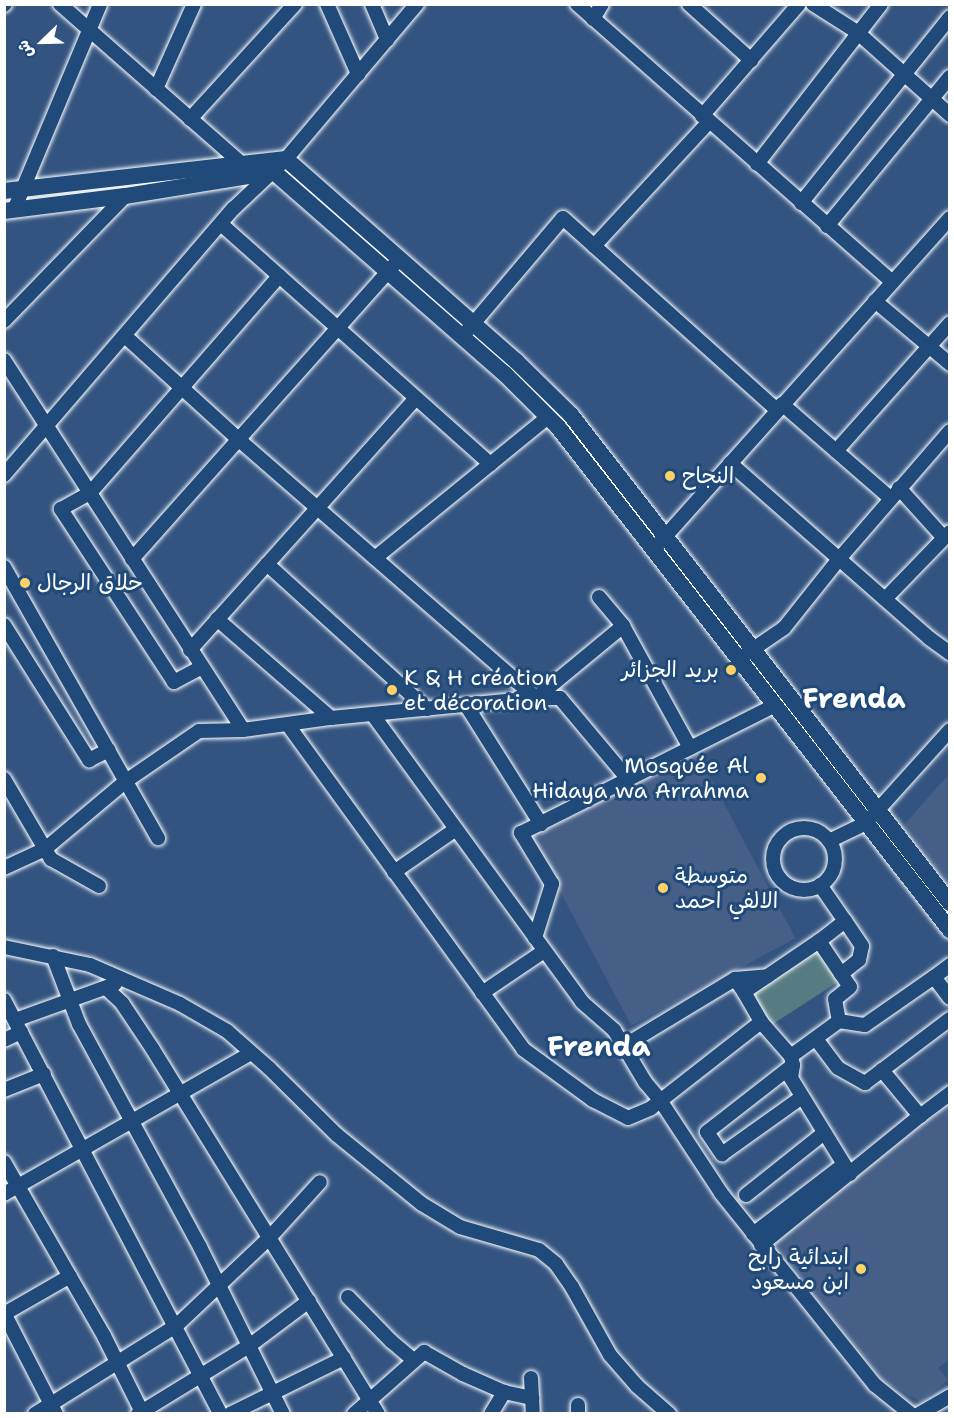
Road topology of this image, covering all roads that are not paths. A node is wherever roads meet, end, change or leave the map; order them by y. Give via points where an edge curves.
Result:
1 (60, 4) edge
2 (100, 4) edge
3 (194, 4) edge
4 (296, 4) edge
5 (327, 4) edge
6 (372, 4) edge
7 (417, 4) edge
8 (577, 4) edge
9 (602, 4) edge
10 (690, 4) edge
11 (813, 4) edge
12 (881, 4) edge
13 (796, 6) edge
14 (950, 17) edge
15 (593, 19) junction
16 (89, 30) junction
17 (857, 32) junction
18 (387, 39) junction
19 (751, 60) junction
20 (358, 74) junction
21 (905, 75) junction
22 (950, 77) edge
23 (156, 89) junction
24 (933, 100) junction
25 (950, 115) edge
26 (190, 119) junction
27 (706, 119) junction
28 (286, 159) junction
29 (242, 164) junction
30 (757, 164) junction
31 (274, 172) junction
32 (23, 189) junction
33 (4, 192) edge
34 (125, 196) junction
35 (801, 202) junction
36 (9, 210) edge
37 (950, 218) edge
38 (221, 224) junction
39 (827, 225) junction
40 (594, 246) junction
41 (398, 260) junction
42 (387, 273) junction
43 (279, 276) junction
44 (892, 282) junction
45 (875, 301) junction
46 (4, 321) edge
47 (950, 323) edge
48 (336, 327) junction
49 (468, 331) junction
50 (125, 336) junction
51 (929, 346) junction
52 (4, 360) edge
53 (950, 364) edge
54 (181, 387) junction
55 (416, 398) junction
56 (779, 407) junction
57 (548, 417) junction
58 (49, 426) junction
59 (950, 431) edge
60 (238, 439) junction
61 (836, 451) junction
62 (730, 463) junction
63 (490, 464) junction
64 (4, 475) edge
65 (90, 493) junction
66 (895, 493) junction
67 (317, 508) junction
68 (947, 535) edge
69 (665, 536) junction
70 (654, 549) junction
71 (375, 558) junction
72 (132, 559) junction
73 (838, 559) junction
74 (267, 564) junction
75 (5, 570) edge
76 (599, 597) dead end
77 (885, 599) junction
78 (217, 619) junction
79 (4, 625) edge
80 (623, 626) junction
81 (190, 650) junction
82 (950, 653) edge
83 (746, 654) junction
84 (202, 667) junction
85 (536, 698) junction
86 (466, 705) junction
87 (775, 705) junction
88 (427, 709) junction
89 (373, 715) junction
90 (331, 718) junction
91 (288, 725) junction
92 (243, 730) junction
93 (950, 730) edge
94 (690, 748) junction
95 (109, 750) junction
96 (4, 779) edge
97 (628, 779) junction
98 (126, 780) junction
99 (17, 800) junction
100 (4, 808) edge
101 (878, 810) junction
102 (866, 823) junction
103 (541, 824) junction
104 (456, 829) junction
105 (158, 838) dead end
106 (829, 840) junction
107 (45, 849) junction
108 (4, 868) edge
109 (394, 872) junction
110 (820, 885) junction
111 (99, 886) dead end
112 (950, 903) edge
113 (845, 921) junction
114 (950, 930) edge
115 (535, 938) junction
116 (819, 941) junction
117 (4, 947) edge
118 (544, 951) junction
119 (53, 956) junction
120 (950, 965) edge
121 (842, 974) junction
122 (768, 976) junction
123 (934, 977) junction
124 (735, 979) junction
125 (126, 980) junction
126 (106, 988) junction
127 (744, 992) junction
128 (482, 993) junction
129 (950, 998) edge
130 (4, 1000) edge
131 (70, 1003) junction
132 (950, 1019) edge
133 (761, 1022) junction
134 (839, 1022) junction
135 (14, 1027) edge
136 (816, 1039) junction
137 (4, 1040) edge
138 (624, 1046) junction
139 (251, 1053) junction
140 (792, 1060) junction
141 (882, 1070) junction
142 (44, 1074) junction
143 (4, 1090) edge
144 (180, 1093) junction
145 (950, 1093) edge
146 (802, 1096) junction
147 (660, 1100) junction
148 (920, 1116) junction
149 (130, 1123) junction
150 (824, 1133) junction
151 (82, 1148) junction
152 (4, 1162) edge
153 (847, 1169) junction
154 (320, 1182) dead end
155 (18, 1186) junction
156 (4, 1194) edge
157 (746, 1195) dead end
158 (270, 1237) junction
159 (757, 1239) junction
160 (70, 1276) junction
161 (220, 1287) junction
162 (348, 1297) dead end
163 (309, 1301) junction
164 (5, 1314) edge
165 (176, 1326) junction
166 (249, 1346) junction
167 (344, 1358) junction
168 (414, 1360) junction
169 (117, 1363) junction
170 (201, 1375) junction
171 (531, 1378) dead end
172 (272, 1392) junction
173 (504, 1392) junction
174 (950, 1396) edge
175 (532, 1398) junction
176 (369, 1400) junction
177 (53, 1408) edge
178 (34, 1413) edge
179 (141, 1413) edge
180 (220, 1413) edge
181 (230, 1413) edge
182 (283, 1413) edge
183 (354, 1413) edge
184 (378, 1413) edge
185 (491, 1413) edge
186 (533, 1413) edge
187 (669, 1413) edge
188 (911, 1413) edge
189 (919, 1413) edge

1 - 16 street
2 - 16 street
3 - 23 street
4 - 26 street
5 - 20 street
6 - 18 street
7 - 18 street
8 - 15 street
9 - 15 street
10 - 19 street
11 - 17 street
12 - 17 street
13 - 19 street
14 - 21 street
15 - 27 street
16 - 23 street
16 - 32 street
17 - 21 street
17 - 30 street
18 - 20 street
19 - 27 street
20 - 28 street
21 - 24 street
21 - 35 street
22 - 24 street
23 - 26 street
24 - 25 street
24 - 39 street
26 - 29 street
27 - 30 street
27 - 40 street
28 - 29 street
28 - 31 street
28 - 41 street
29 - 32 street
30 - 35 street
31 - 34 street
31 - 38 street
31 - 42 street
32 - 33 street
32 - 36 street
34 - 36 street
34 - 46 street
35 - 39 street
37 - 44 street
38 - 43 street
38 - 50 street
39 - 44 street
40 - 49 street via 562,218
40 - 56 street
41 - 42 street
41 - 49 street
42 - 48 street
42 - 49 street
43 - 48 street
43 - 54 street
44 - 45 street
45 - 51 street
45 - 56 street
47 - 51 street
48 - 55 street
48 - 60 street
49 - 57 street
49 - 69 street via 516,361 571,415
50 - 54 street
50 - 58 street
51 - 53 street
51 - 61 street
52 - 58 street
54 - 60 street
54 - 65 street
55 - 63 street
55 - 67 street
56 - 61 street
56 - 62 street
57 - 63 street
57 - 70 street
58 - 64 street
58 - 65 street
59 - 66 street
60 - 67 street
60 - 72 street
61 - 66 street
62 - 69 street
62 - 73 street
63 - 71 street
65 - 72 street
65 - 84 street via 61,509 174,682
66 - 68 street
66 - 73 street
67 - 71 street
67 - 74 street
68 - 77 street
69 - 70 street
69 - 83 street
70 - 83 street
71 - 85 street
72 - 81 street
73 - 77 street
73 - 83 street via 784,628
74 - 78 street
74 - 88 street
75 - 95 street
76 - 80 street
77 - 82 street
78 - 81 street
78 - 90 street
79 - 95 street via 89,760
80 - 85 street
80 - 94 street
81 - 84 street
83 - 87 street
83 - 101 street
84 - 92 street
85 - 86 street
85 - 97 street via 560,698
86 - 88 street
86 - 103 street
87 - 94 street
87 - 102 street
88 - 89 street
89 - 90 street
89 - 104 street
90 - 91 street
91 - 92 street
91 - 109 street
92 - 98 street via 199,731
93 - 101 street
94 - 97 street
95 - 98 street
96 - 99 street
97 - 103 street
98 - 105 street
98 - 107 street
99 - 100 street
99 - 107 street
101 - 102 street
101 - 112 street
102 - 106 street
102 - 114 street
103 - 115 street via 521,833 552,884
104 - 109 street
104 - 115 street
106 - 110 street via 835,860 833,870
106 - 110 street via 813,829 793,829 777,842 774,852 776,872 790,886 810,889
107 - 108 street
107 - 111 street via 51,859
109 - 128 street
110 - 113 street
113 - 116 street
113 - 121 street via 862,946 859,960
115 - 118 street
116 - 121 street
116 - 122 street
117 - 119 street
118 - 128 street
118 - 138 street via 582,1002 614,1030
119 - 125 street via 90,965
119 - 131 street
120 - 123 street
121 - 134 street via 850,987 835,999
122 - 124 street
122 - 127 street
123 - 129 street
123 - 134 street via 865,1025
124 - 127 street
124 - 138 street
125 - 126 street
125 - 139 street via 227,1031
126 - 131 street
126 - 144 street via 122,1003
127 - 133 street
128 - 147 street via 523,1049 593,1100 628,1118
130 - 135 street
131 - 135 street
131 - 149 street
132 - 141 street
133 - 140 street
133 - 147 street
134 - 136 street
135 - 137 street
135 - 142 street
136 - 140 street
136 - 141 street via 838,1068 865,1083
138 - 147 street
139 - 144 street
139 - 187 street via 337,1135 422,1204 460,1227 539,1250 556,1264 610,1355 637,1386
140 - 146 street via 791,1078
140 - 146 street via 706,1132 722,1154
141 - 148 street
142 - 143 street
142 - 151 street
144 - 149 street
144 - 158 street
145 - 148 street
146 - 150 street
147 - 159 street via 721,1193
148 - 153 street
149 - 151 street
149 - 161 street
150 - 153 street
150 - 157 street
151 - 155 street
151 - 165 street
152 - 155 street
153 - 159 street
154 - 158 street
155 - 156 street
155 - 160 street
158 - 161 street
158 - 163 street
159 - 188 street via 875,1385
160 - 164 street
160 - 169 street
161 - 165 street
161 - 166 street
162 - 168 street
163 - 166 street
163 - 167 street
164 - 177 street
165 - 169 street
165 - 170 street
166 - 170 street
166 - 172 street
167 - 172 street
167 - 176 street
168 - 173 street via 424,1352
168 - 176 street
169 - 177 street
169 - 179 street
170 - 179 street
170 - 180 street
171 - 175 street
172 - 181 street
172 - 182 street
173 - 175 street
173 - 185 street
174 - 189 street
175 - 186 street
176 - 183 street
176 - 184 street
177 - 178 street

